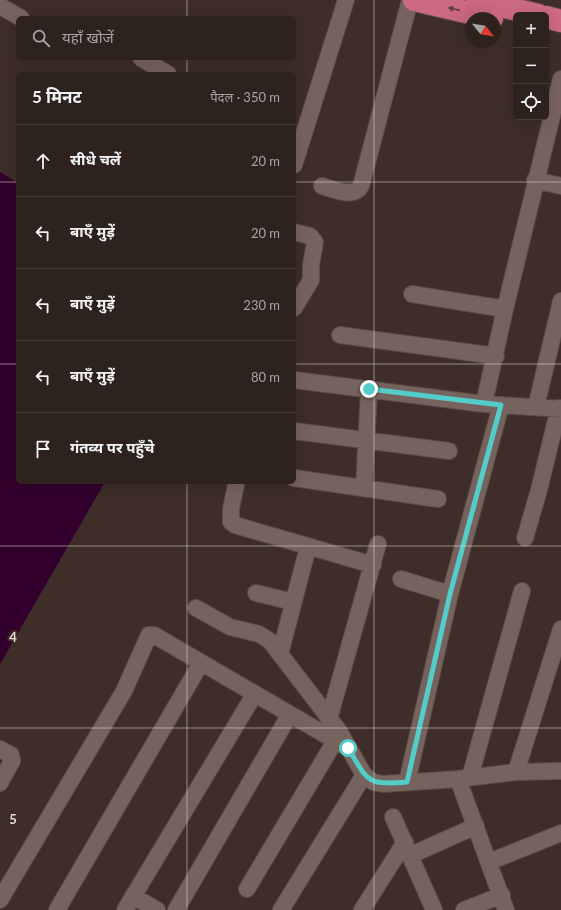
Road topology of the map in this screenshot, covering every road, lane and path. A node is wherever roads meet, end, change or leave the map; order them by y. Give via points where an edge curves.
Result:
1 (346, 0) edge
2 (410, 0) edge
3 (414, 0) edge
4 (477, 0) edge
5 (0, 6) edge
6 (467, 12) edge
7 (523, 12) edge
8 (513, 15) edge
9 (18, 16) edge
10 (501, 17) edge
11 (549, 18) edge
12 (561, 21) edge
13 (549, 31) edge
14 (561, 34) edge
15 (144, 60) edge
16 (165, 72) edge
17 (561, 79) edge
18 (296, 159) edge
19 (535, 180) junction
20 (322, 186) dead end
21 (561, 186) edge
22 (296, 232) edge
23 (412, 294) dead end
24 (561, 301) edge
25 (296, 305) edge
26 (505, 309) junction
27 (340, 334) dead end
28 (496, 356) junction
29 (296, 380) edge
30 (369, 389) junction
31 (484, 404) junction
32 (501, 405) junction
33 (536, 407) junction
34 (560, 408) edge
35 (296, 431) edge
36 (367, 441) junction
37 (449, 451) dead end
38 (296, 478) edge
39 (236, 485) dead end
40 (364, 488) junction
41 (438, 499) dead end
42 (525, 538) dead end
43 (378, 544) dead end
44 (308, 547) junction
45 (374, 565) junction
46 (401, 579) dead end
47 (522, 591) dead end
48 (256, 593) dead end
49 (450, 594) junction
50 (293, 602) junction
51 (196, 608) dead end
52 (561, 629) edge
53 (280, 654) junction
54 (201, 663) junction
55 (254, 694) junction
56 (290, 714) junction
57 (329, 719) junction
58 (342, 744) junction
59 (0, 749) edge
60 (561, 771) edge
61 (516, 772) junction
62 (364, 774) junction
63 (464, 778) junction
64 (407, 782) junction
65 (0, 784) edge
66 (393, 817) dead end
67 (476, 826) junction
68 (561, 832) edge
69 (408, 848) junction
70 (489, 862) junction
71 (247, 889) dead end
72 (133, 896) junction
73 (0, 900) edge
74 (504, 903) edge
75 (57, 910) edge
76 (125, 910) edge
77 (157, 910) edge
78 (176, 910) edge
79 (281, 910) edge
80 (362, 910) edge
81 (434, 910) edge
82 (464, 910) edge

1 - 18 street
2 - 20 street via 361,186 351,193
6 -> 3 highway
4 - 7 highway
5 - 9 street
8 - 10 highway
11 - 12 highway
13 - 14 highway
15 - 16 street
17 - 19 street
19 - 21 street
19 - 26 street
22 - 25 street via 310,236 315,242 311,280
23 - 26 street
24 - 33 street
26 - 28 street
27 - 28 street
28 - 31 street
29 - 30 street
30 - 31 street
30 - 36 street
31 - 32 street
32 - 33 street
32 - 49 street
33 - 34 street
34 - 42 street
35 - 36 street
36 - 37 street
36 - 40 street
38 - 40 street
39 - 44 street via 231,522
40 - 41 street
43 - 45 street
44 - 45 street
44 - 50 street
45 - 57 street
46 - 49 street
47 - 63 street
48 - 50 street
49 - 64 street
50 - 53 street
51 - 53 street via 230,627 262,636 270,641
52 - 61 street
53 - 57 street
54 - 55 street
54 - 73 street via 154,635 149,635 124,691
54 - 75 street
55 - 56 street
55 - 72 street
56 - 58 street
56 - 78 street
57 - 58 street
58 - 62 street
58 - 71 street
59 - 65 street via 11,755 12,761
60 - 61 street
61 - 63 street
62 - 64 street via 377,783
62 - 79 street
63 - 64 street
63 - 67 street
66 - 69 street
67 - 69 street
67 - 70 street
68 - 70 street
69 - 80 street
69 - 81 street
70 - 74 street
72 - 76 street
72 - 77 street
74 - 82 street

